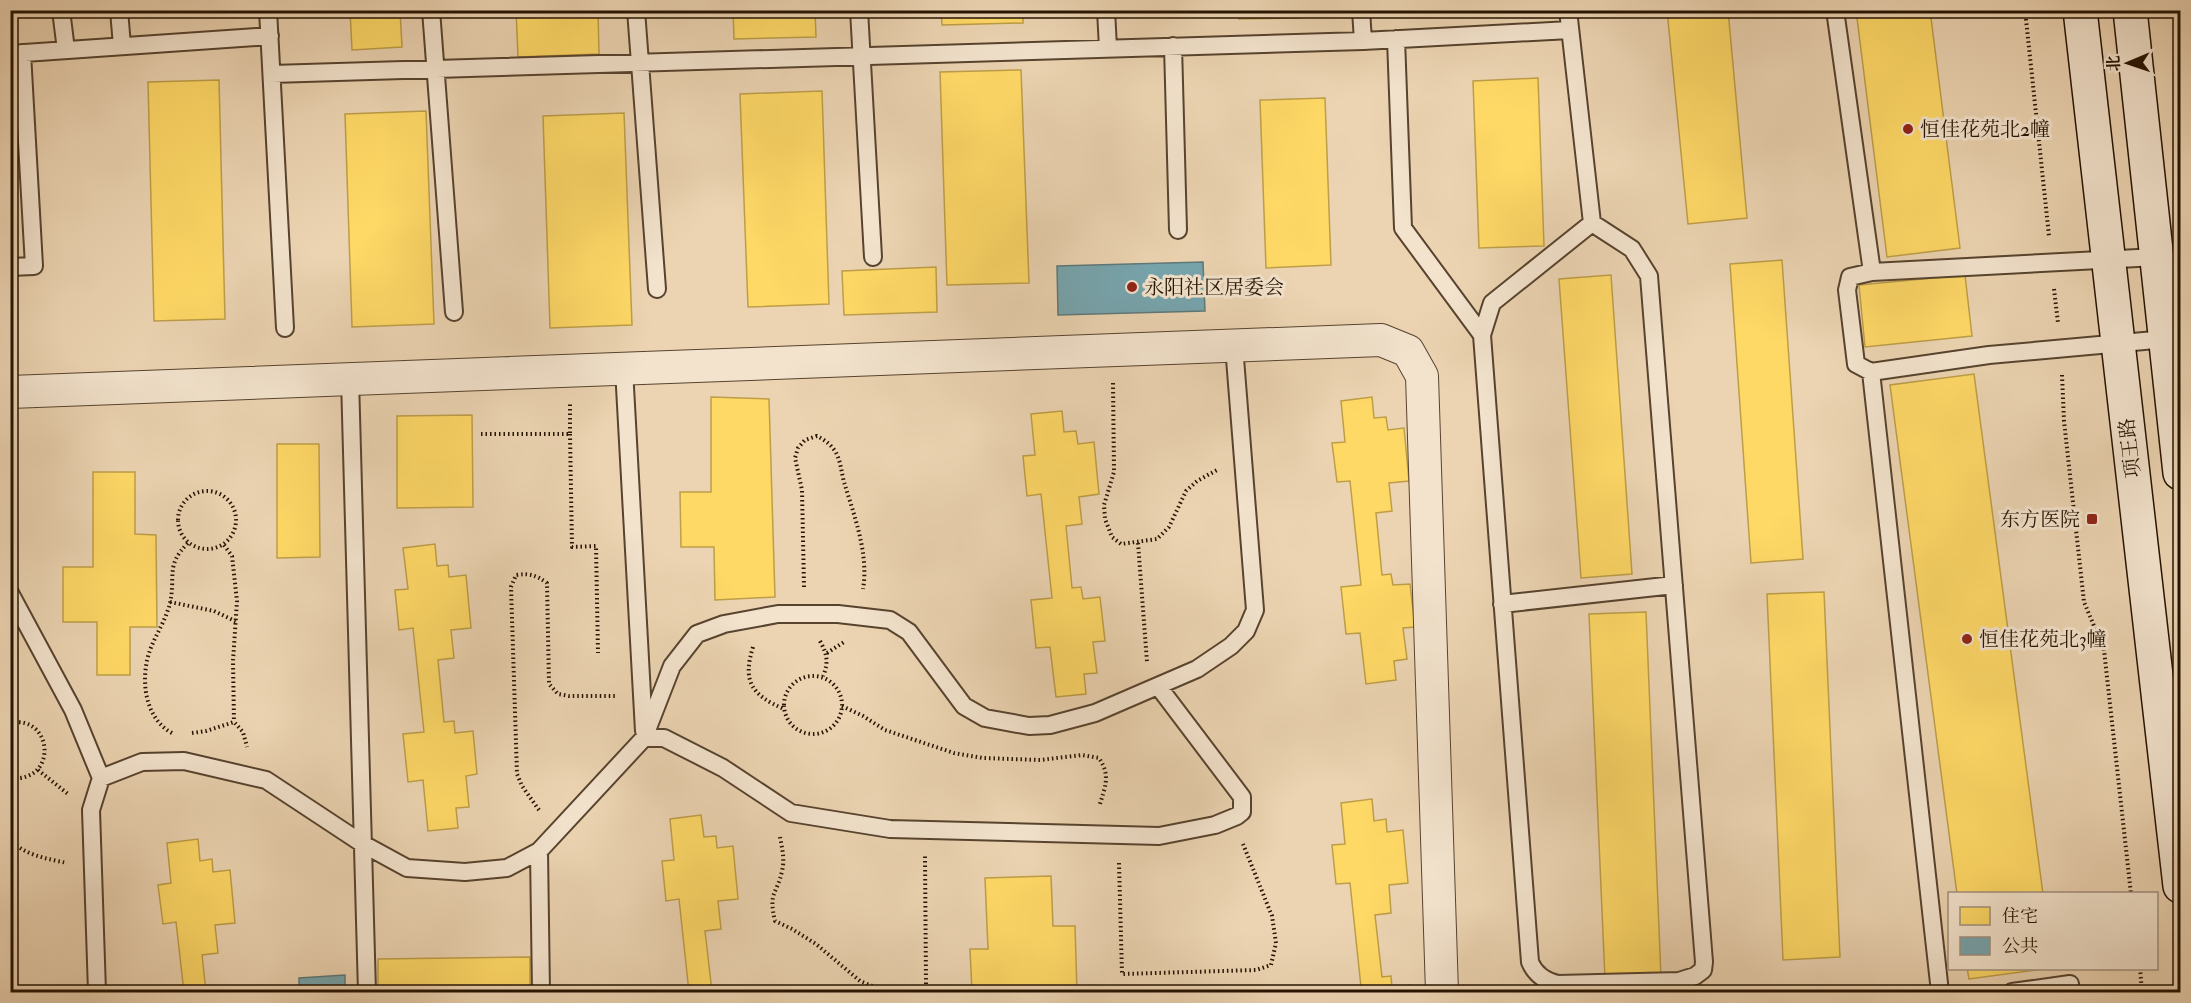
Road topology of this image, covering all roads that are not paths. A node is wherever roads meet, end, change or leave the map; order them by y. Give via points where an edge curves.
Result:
1 (61, 10) edge
2 (118, 10) edge
3 (268, 10) edge
4 (431, 10) edge
5 (636, 10) edge
6 (859, 10) edge
7 (1107, 10) edge
8 (1361, 10) edge
9 (1568, 10) edge
10 (1835, 10) edge
11 (2080, 10) edge
12 (2130, 10) edge
13 (1570, 30) junction
14 (270, 36) junction
15 (1396, 39) junction
16 (1363, 41) junction
17 (122, 46) junction
18 (1173, 46) junction
19 (1108, 48) junction
20 (66, 50) junction
21 (16, 54) edge
22 (862, 56) junction
23 (640, 62) junction
24 (435, 69) junction
25 (272, 74) junction
26 (1592, 223) junction
27 (1178, 231) dead end
28 (873, 257) dead end
29 (2109, 258) junction
30 (10, 267) edge
31 (2166, 270) edge
32 (1872, 272) junction
33 (657, 289) dead end
34 (454, 312) dead end
35 (285, 328) dead end
36 (1482, 335) junction
37 (2166, 339) junction
38 (2118, 344) junction
39 (1234, 345) junction
40 (624, 369) junction
41 (1871, 372) junction
42 (350, 380) junction
43 (10, 392) edge
44 (2181, 474) edge
45 (1674, 585) junction
46 (10, 593) edge
47 (1502, 604) junction
48 (1154, 688) junction
49 (644, 738) junction
50 (101, 778) junction
51 (363, 844) junction
52 (539, 850) junction
53 (2181, 886) edge
54 (2070, 984) dead end
55 (97, 993) edge
56 (367, 993) edge
57 (541, 993) edge
58 (1442, 993) edge
59 (1940, 993) edge
60 (2012, 993) edge

1 - 20 lane
2 - 17 lane
3 - 14 lane
4 - 24 lane
5 - 23 lane
6 - 22 lane
7 - 19 lane
8 - 16 lane
9 - 13 lane
10 - 32 lane
11 - 29 main road, 项王路
12 - 31 main road
13 - 15 lane
13 - 26 lane
14 - 17 lane
14 - 25 lane
15 - 16 lane
15 - 36 lane via 1403,228
16 - 18 lane
17 - 20 lane
18 - 19 lane
18 - 27 lane
19 - 22 lane
20 - 21 lane
21 - 30 lane via 33,266
22 - 23 lane
22 - 28 lane
23 - 24 lane
23 - 33 lane
24 - 25 lane
24 - 34 lane
25 - 35 lane
26 - 36 lane via 1492,303
26 - 45 lane via 1632,249 1649,276
29 - 31 lane
29 - 32 lane
29 - 38 main road, 项王路
31 - 37 main road
32 - 41 lane via 1850,277 1847,290 1856,364
36 - 47 lane
37 - 38 lane
37 - 44 main road
38 - 41 lane via 1989,355
38 - 53 main road, 项王路
39 - 40 street
39 - 48 lane via 1255,610 1246,631 1231,646 1197,669
39 - 58 street via 1381,340 1408,351 1422,376
40 - 42 street
40 - 49 lane
41 - 59 lane
42 - 43 street
42 - 51 lane
45 - 47 lane
45 - 47 lane via 1704,962 1702,970 1679,981 1558,984 1533,970 1522,878
46 - 50 lane via 73,710
48 - 49 lane via 1095,713 1050,725 1029,726 985,718 964,706 909,632 890,620 778,614 724,624 697,634 672,666
48 - 49 lane via 1242,797 1242,812 1237,816 1215,825 1159,836 890,830 791,813 723,768 664,738
49 - 52 lane
50 - 51 lane via 142,762 184,761 266,780
50 - 55 lane via 91,810
51 - 52 lane via 407,868 465,872 507,868
51 - 56 lane
52 - 57 lane
54 - 60 lane

